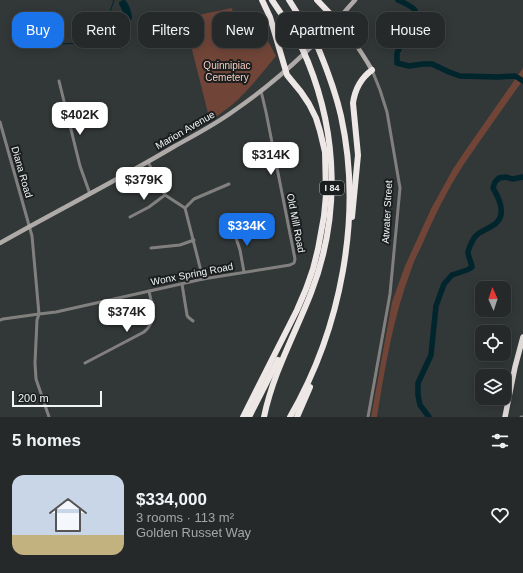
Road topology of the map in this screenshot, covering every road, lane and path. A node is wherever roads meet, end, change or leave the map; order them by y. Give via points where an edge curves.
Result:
1 (262, 0) edge
2 (272, 0) edge
3 (289, 0) edge
4 (317, 0) edge
5 (355, 0) edge
6 (328, 12) edge
7 (345, 12) edge
8 (311, 48) edge
9 (358, 48) edge
10 (372, 70) junction
11 (286, 71) junction
12 (59, 81) dead end
13 (261, 91) junction
14 (0, 122) edge
15 (148, 162) junction
16 (229, 184) dead end
17 (90, 194) junction
18 (165, 195) junction
19 (185, 208) junction
20 (130, 217) dead end
21 (29, 226) junction
22 (232, 226) dead end
23 (194, 240) junction
24 (0, 242) edge
25 (151, 248) dead end
26 (294, 263) joint
27 (244, 272) junction
28 (343, 272) junction
29 (204, 279) junction
30 (182, 284) junction
31 (149, 291) junction
32 (302, 312) junction
33 (39, 314) junction
34 (0, 320) edge
35 (193, 321) dead end
36 (327, 335) junction
37 (523, 338) edge
38 (85, 363) dead end
39 (49, 417) edge
40 (243, 417) edge
41 (249, 417) edge
42 (264, 417) edge
43 (290, 417) edge
44 (298, 417) edge
45 (368, 417) edge
46 (505, 417) edge

1 - 11 highway via 270,17
2 - 32 highway, I 84, bridge via 302,48 328,130 332,196 328,228 323,255
3 - 28 highway, I 84, bridge via 319,50 341,116 346,147 349,206
4 - 6 highway
5 - 7 main road, Marion Avenue
8 - 11 main road, Marion Avenue
9 - 10 main road, Atwater Street
10 - 28 highway via 359,83 354,97 358,155 350,243
10 - 45 street, Atwater Street via 387,112 400,188 390,294
11 - 13 main road, Marion Avenue
11 - 40 highway via 309,104 320,130 325,163 324,216 316,259 306,290
12 - 17 street via 80,166
13 - 15 main road, Marion Avenue via 226,116
13 - 26 street, Old Mill Road via 294,252
14 - 21 street, Diana Road
15 - 17 main road, Marion Avenue
15 - 18 street
16 - 19 street via 194,199
17 - 21 main road, Marion Avenue
18 - 19 street
18 - 20 street
19 - 23 street
21 - 24 main road, Marion Avenue
21 - 33 street
22 - 27 street
23 - 25 street
23 - 29 street
26 - 27 street, Wonx Spring Road
27 - 29 street, Wonx Spring Road
28 - 36 highway, I 84
29 - 30 street, Wonx Spring Road
30 - 31 street, Wonx Spring Road
30 - 35 street via 187,315
31 - 33 street, Wonx Spring Road
31 - 38 street via 153,309 149,328
32 - 41 highway, I 84
32 - 42 highway via 267,400
33 - 34 street, Wonx Spring Road
33 - 39 street via 36,379
36 - 43 highway, I 84 via 309,381
36 - 44 highway via 319,365
37 - 46 highway

